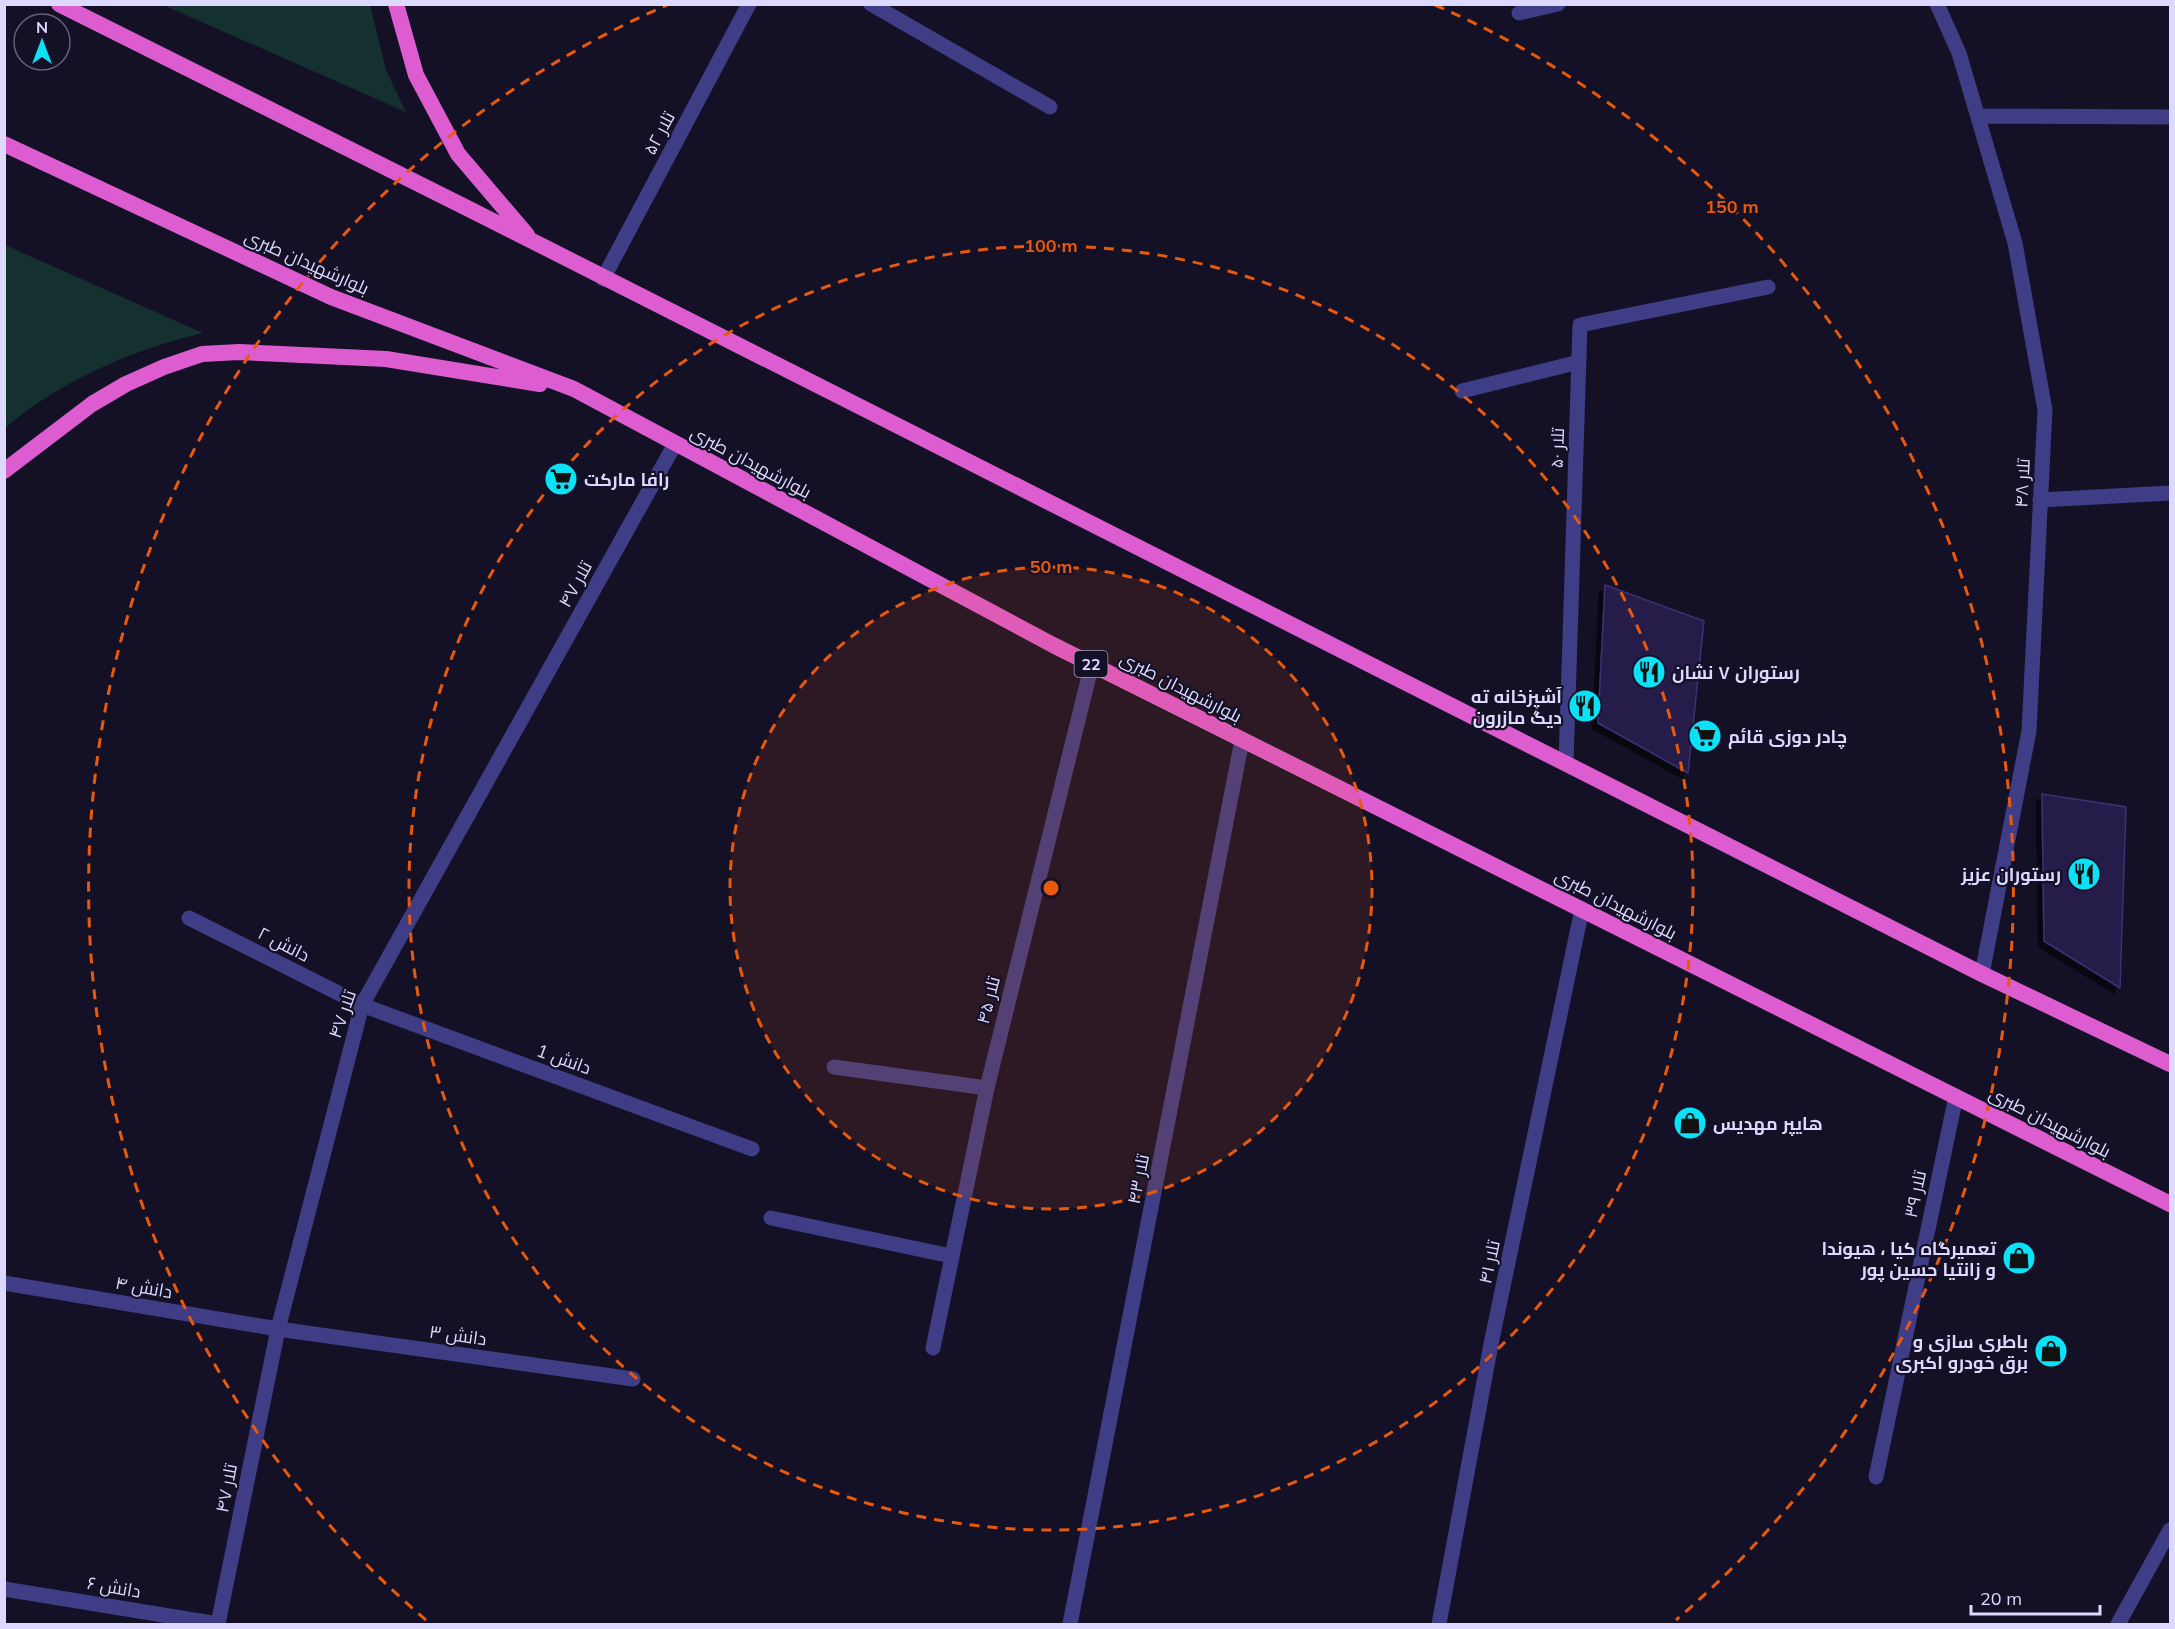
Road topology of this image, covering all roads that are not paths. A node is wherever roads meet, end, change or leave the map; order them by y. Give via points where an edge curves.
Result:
1 (59, 4) edge
2 (396, 4) edge
3 (749, 4) edge
4 (871, 4) edge
5 (1558, 4) edge
6 (1937, 4) edge
7 (1519, 13) dead end
8 (1050, 107) dead end
9 (1978, 116) junction
10 (2170, 117) edge
11 (4, 144) edge
12 (533, 243) junction
13 (603, 279) junction
14 (1767, 287) dead end
15 (1579, 362) junction
16 (574, 389) junction
17 (1462, 391) dead end
18 (675, 444) junction
19 (4, 471) edge
20 (2170, 494) edge
21 (2040, 500) junction
22 (1092, 664) junction
23 (1242, 740) junction
24 (1566, 763) junction
25 (1582, 909) junction
26 (189, 918) dead end
27 (1982, 974) junction
28 (362, 1005) junction
29 (2170, 1064) edge
30 (834, 1067) dead end
31 (987, 1088) junction
32 (1956, 1096) junction
33 (752, 1149) dead end
34 (2170, 1204) edge
35 (771, 1218) dead end
36 (951, 1256) junction
37 (4, 1283) edge
38 (278, 1329) junction
39 (933, 1348) dead end
40 (633, 1379) dead end
41 (1876, 1477) dead end
42 (2170, 1530) edge
43 (4, 1588) edge
44 (218, 1624) edge
45 (1070, 1624) edge
46 (1439, 1624) edge
47 (2118, 1624) edge

1 - 12 highway
2 - 12 highway via 416,75 458,154
3 - 13 street, تلار ۵۲
4 - 8 street
5 - 7 street
6 - 9 street, تلار ۴۸ via 1959,53
9 - 10 street
9 - 21 street, تلار ۴۸ via 2015,243 2045,410
11 - 16 highway, بلوارشهیدان طبری / 22 via 331,297
12 - 13 highway
13 - 24 highway
14 - 15 street, تلار ۵۰ via 1580,325
15 - 17 street
15 - 24 street, تلار ۵۰
16 - 18 highway, بلوارشهیدان طبری / 22
16 - 19 highway via 386,359 239,352 202,354 164,367 92,404
18 - 22 highway, بلوارشهیدان طبری / 22
18 - 28 street, تلار ۴۷
20 - 21 street
21 - 27 street, تلار ۴۸ via 2029,730
22 - 23 highway, بلوارشهیدان طبری / 22
22 - 31 street, تلار ۴۵
23 - 25 highway, بلوارشهیدان طبری / 22
23 - 45 street, تلار ۴۳
24 - 27 highway
25 - 32 highway, بلوارشهیدان طبری / 22
25 - 46 street, تلار ۴۱ via 1491,1344
26 - 28 street, دانش ۲
27 - 29 highway
28 - 33 street, دانش 1
28 - 38 street, تلار ۴۷
30 - 31 street
31 - 36 street, تلار ۴۵
32 - 34 highway, بلوارشهیدان طبری / 22
32 - 41 street, تلار ۳۹
35 - 36 street
36 - 39 street, تلار ۴۵
37 - 38 street, دانش ۴
38 - 40 street, دانش ۳
38 - 44 street, تلار ۴۷
42 - 47 street
43 - 44 street, دانش ۶

